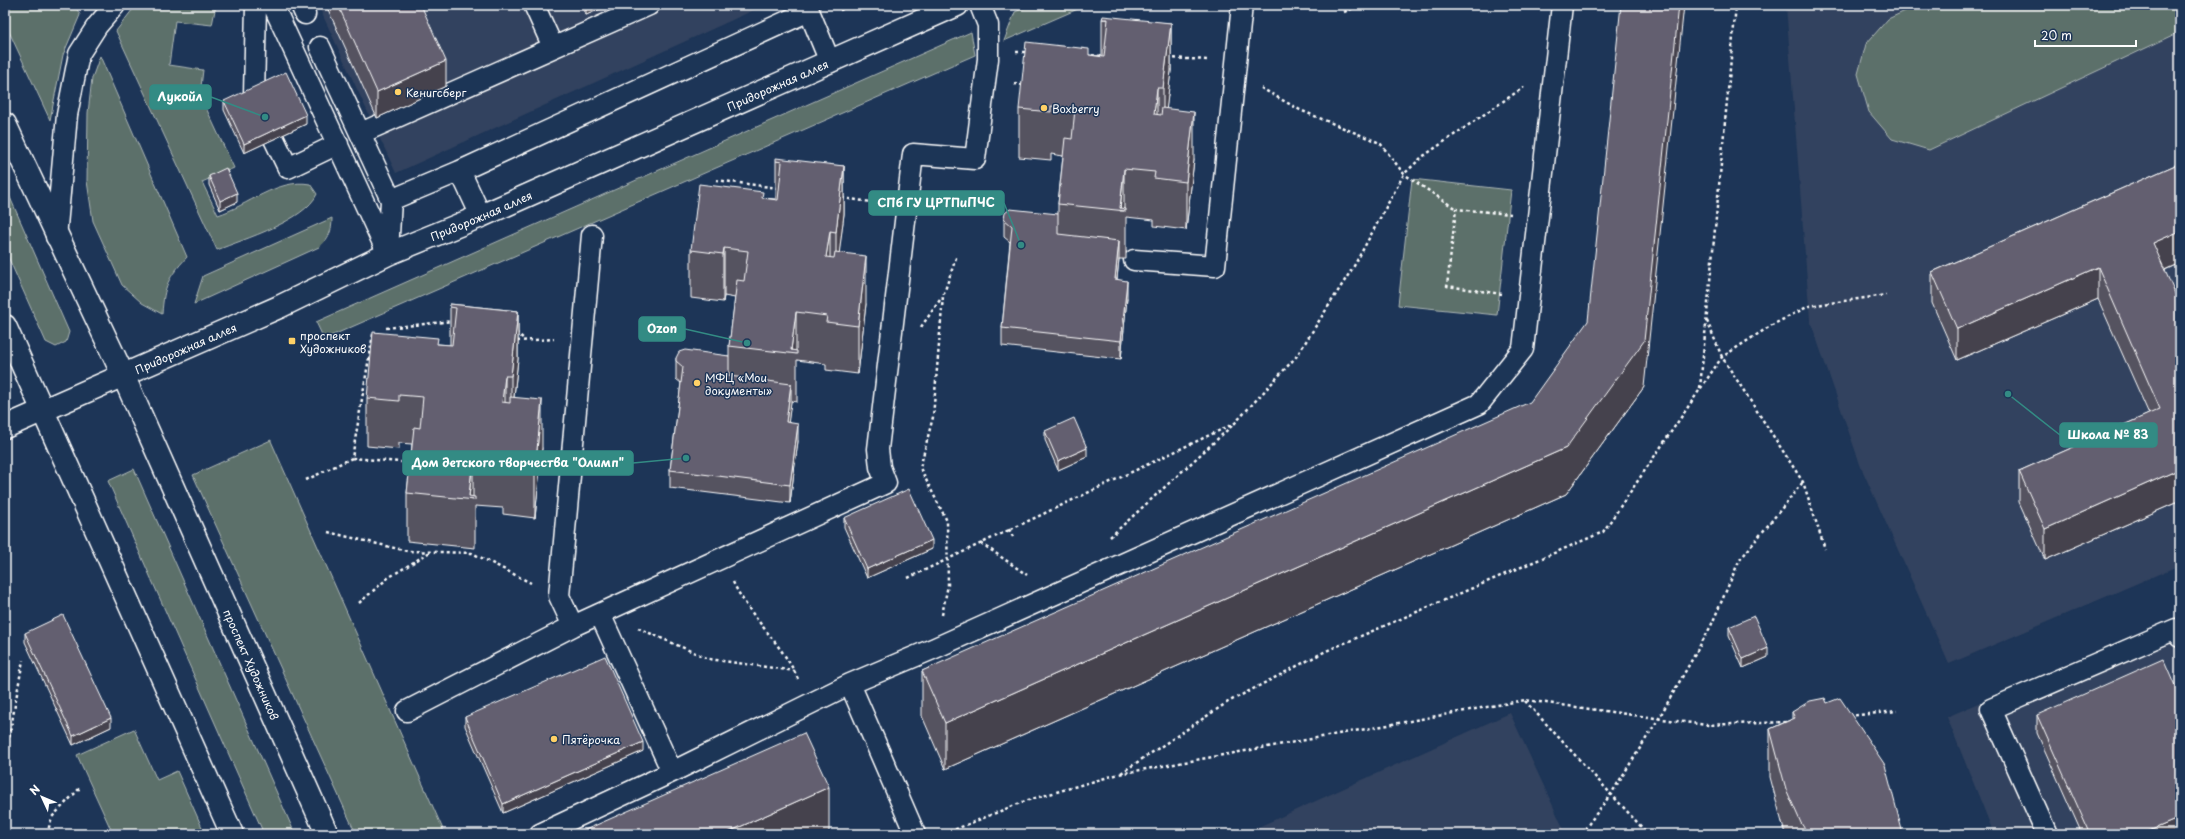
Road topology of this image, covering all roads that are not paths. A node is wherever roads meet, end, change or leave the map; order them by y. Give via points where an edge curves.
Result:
1 (115, 5) edge
2 (256, 5) edge
3 (274, 5) edge
4 (534, 5) edge
5 (649, 5) edge
6 (957, 5) edge
7 (980, 5) edge
8 (1242, 5) edge
9 (1562, 5) edge
10 (804, 7) edge
11 (320, 47) dead end
12 (553, 47) junction
13 (830, 62) junction
14 (254, 96) edge
15 (5, 124) edge
16 (362, 133) junction
17 (274, 139) edge
18 (338, 144) junction
19 (460, 172) junction
20 (391, 200) junction
21 (481, 216) junction
22 (592, 235) dead end
23 (56, 237) junction
24 (388, 254) junction
25 (1134, 260) dead end
26 (5, 326) edge
27 (123, 375) junction
28 (43, 410) junction
29 (5, 427) edge
30 (600, 614) junction
31 (573, 626) junction
32 (2180, 637) edge
33 (850, 684) junction
34 (408, 711) dead end
35 (672, 772) junction
36 (232, 834) edge
37 (327, 834) edge
38 (540, 834) edge
39 (915, 834) edge
40 (2047, 834) edge

1 - 23 lane via 97,26 79,54 67,115
2 - 14 lane
3 - 18 lane
4 - 12 lane
5 - 12 lane
6 - 13 street, Придорожная аллея
7 - 30 lane via 988,25 988,59 975,158 913,154 878,449 880,467 886,483
8 - 25 lane via 1214,266
9 - 33 lane via 1523,349 1479,404
10 - 13 lane
10 - 19 lane
11 - 16 lane
12 - 16 lane
13 - 21 street, Придорожная аллея
15 - 23 street, проспект Художников
16 - 20 lane
17 - 18 lane via 288,168
18 - 24 lane
19 - 20 lane
19 - 21 lane
20 - 24 lane
21 - 24 street, Придорожная аллея
22 - 31 lane via 559,596
23 - 27 street, проспект Художников
24 - 27 street, Придорожная аллея via 279,307
26 - 28 street
27 - 28 street, Придорожная аллея
27 - 37 street, проспект Художников
28 - 29 street, Придорожная аллея
28 - 36 street
30 - 31 lane
30 - 35 lane
31 - 34 lane
32 - 40 lane via 2176,629 1991,709
33 - 35 lane
33 - 39 lane
35 - 38 lane

